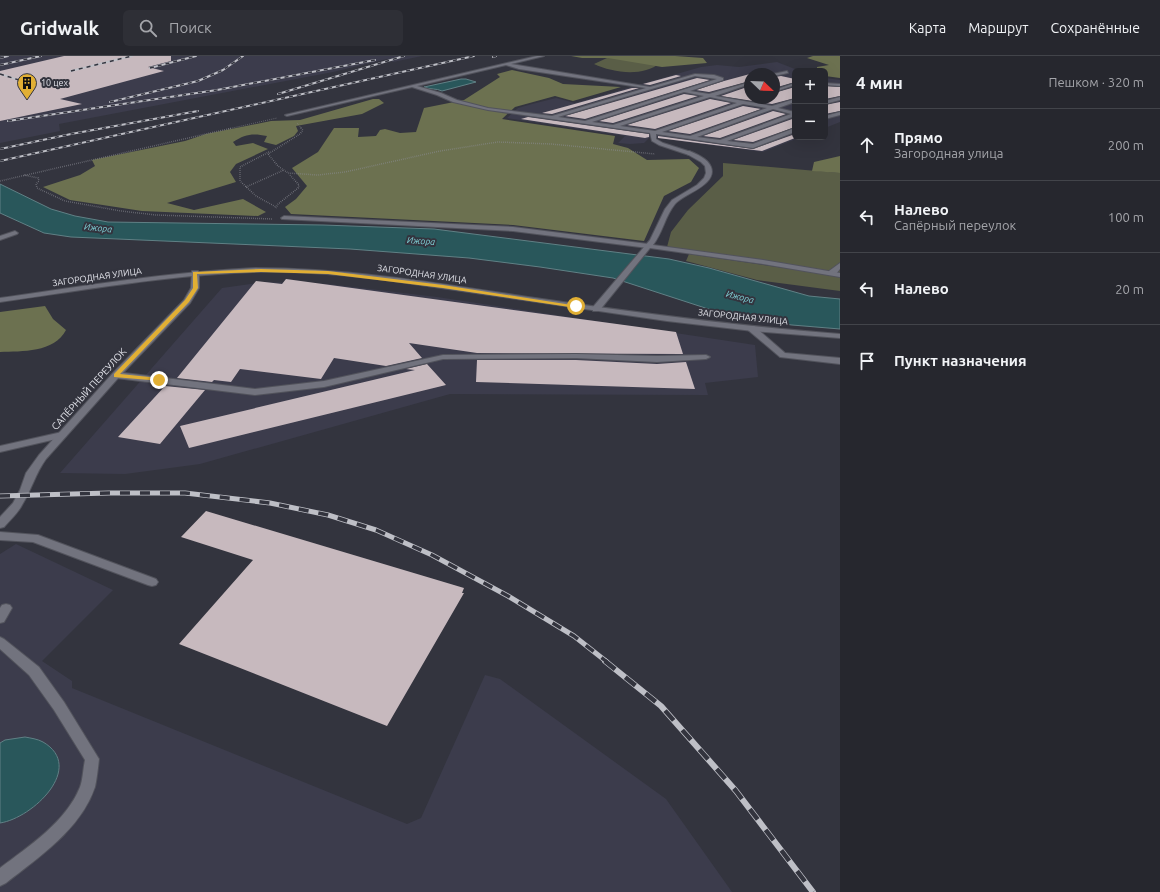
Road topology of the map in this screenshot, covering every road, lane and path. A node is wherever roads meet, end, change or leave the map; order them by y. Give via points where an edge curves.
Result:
1 (542, 56) edge
2 (506, 64) junction
3 (787, 72) dead end
4 (780, 74) edge
5 (828, 84) edge
6 (744, 85) edge
7 (792, 85) edge
8 (832, 85) junction
9 (840, 85) edge
10 (412, 86) junction
11 (828, 87) edge
12 (651, 88) junction
13 (780, 89) edge
14 (683, 91) junction
15 (710, 96) junction
16 (840, 98) edge
17 (744, 101) edge
18 (792, 101) edge
19 (741, 102) junction
20 (828, 102) edge
21 (773, 108) junction
22 (792, 113) edge
23 (840, 113) edge
24 (287, 115) junction
25 (792, 115) edge
26 (828, 117) edge
27 (550, 118) junction
28 (583, 123) junction
29 (612, 127) junction
30 (792, 131) edge
31 (653, 133) junction
32 (690, 138) junction
33 (720, 142) junction
34 (269, 152) junction
35 (657, 154) dead end
36 (284, 170) junction
37 (288, 173) junction
38 (23, 175) junction
39 (0, 181) edge
40 (246, 187) junction
41 (276, 207) junction
42 (284, 218) junction
43 (15, 233) dead end
44 (0, 238) edge
45 (648, 246) junction
46 (840, 265) edge
47 (195, 273) junction
48 (832, 273) junction
49 (840, 275) edge
50 (0, 300) edge
51 (596, 309) junction
52 (751, 328) junction
53 (840, 336) edge
54 (706, 357) dead end
55 (840, 361) edge
56 (116, 375) junction
57 (62, 435) junction
58 (0, 449) edge
59 (0, 524) edge
60 (0, 536) edge
61 (152, 582) dead end
62 (6, 608) dead end
63 (0, 619) edge
64 (0, 642) edge
65 (0, 878) edge

1 - 2 street
2 - 10 street
2 - 12 street
3 - 4 street
5 - 8 street
6 - 15 street
7 - 13 street
8 - 9 street
8 - 11 street
10 - 24 street
10 - 27 street via 463,104
12 - 14 street
12 - 14 street via 695,75 721,79
12 - 27 street
14 - 15 street
14 - 28 street
15 - 19 street
15 - 29 street
16 - 20 street
17 - 19 street
18 - 21 street
19 - 21 street
19 - 31 street
21 - 22 street
21 - 32 street
23 - 26 street
24 - 34 path via 303,130
24 - 38 path
25 - 33 street
27 - 28 street
28 - 29 street
29 - 31 street
30 - 33 street via 753,146
31 - 32 street
31 - 45 street via 654,140 661,144 703,160 710,172 698,186 677,198 669,207 656,236
32 - 33 street
34 - 36 path via 278,166
34 - 40 path via 240,167 240,181
35 - 37 path via 498,142 405,157 332,174
36 - 37 path
36 - 40 path
37 - 41 path via 297,182 298,188
38 - 39 path
38 - 42 path via 38,178 37,188 44,192 65,201 82,204 149,215
40 - 41 path
41 - 42 path
42 - 45 street via 514,229
43 - 44 street
45 - 48 street
45 - 51 street
46 - 48 street
47 - 50 street, ЗАГОРОДНАЯ УЛИЦА
47 - 51 street, ЗАГОРОДНАЯ УЛИЦА via 269,270 336,274
47 - 56 street, САПЁРНЫЙ ПЕРЕУЛОК via 195,288 187,300
48 - 49 street
51 - 52 street, ЗАГОРОДНАЯ УЛИЦА
52 - 53 street, ЗАГОРОДНАЯ УЛИЦА
52 - 55 street via 783,355
54 - 56 street via 443,357 324,384 254,392
56 - 57 street, САПЁРНЫЙ ПЕРЕУЛОК
57 - 58 street
57 - 59 street, САПЁРНЫЙ ПЕРЕУЛОК via 35,467 17,505
60 - 61 street via 34,538
62 - 63 street
64 - 65 street via 34,671 92,759 86,789 69,819 36,850

